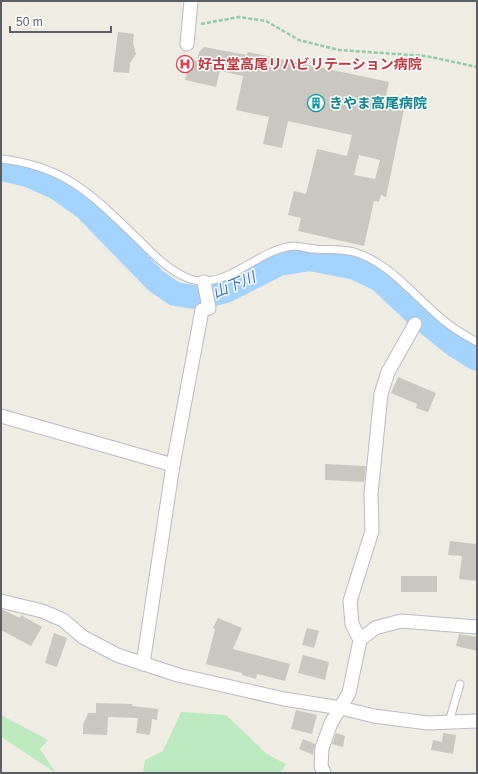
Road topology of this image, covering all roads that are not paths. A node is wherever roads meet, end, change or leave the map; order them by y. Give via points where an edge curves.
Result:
1 (192, 1) edge
2 (187, 44) dead end
3 (1, 159) edge
4 (204, 284) junction
5 (415, 324) dead end
6 (477, 342) edge
7 (1, 416) edge
8 (173, 465) junction
9 (1, 601) edge
10 (477, 627) edge
11 (360, 640) junction
12 (143, 664) junction
13 (460, 684) dead end
14 (341, 708) junction
15 (477, 721) edge
16 (449, 722) junction
17 (324, 773) edge

1 - 2 street
3 - 4 lane via 22,161 54,171 73,181 168,267
4 - 6 lane via 270,253 294,246 353,252 388,269 434,313
4 - 8 street via 208,308 202,310
5 - 11 street via 388,372 381,394 371,494 372,531 350,601 352,624
7 - 8 street
8 - 12 street
9 - 12 street via 42,611 63,620 84,637 117,655
10 - 11 street via 401,621 375,628
11 - 14 street via 349,693
12 - 14 street via 213,684
13 - 16 lane
14 - 16 street via 374,716 428,723
14 - 17 street via 331,723 322,748 321,766
15 - 16 street

